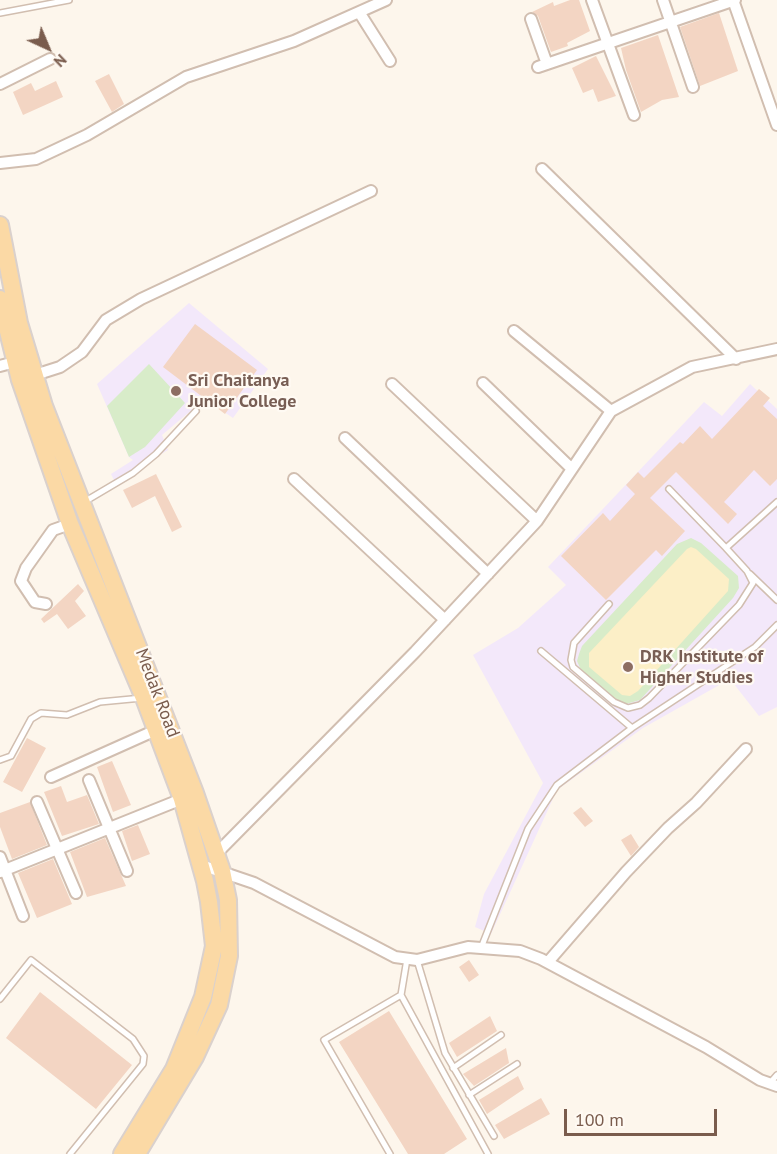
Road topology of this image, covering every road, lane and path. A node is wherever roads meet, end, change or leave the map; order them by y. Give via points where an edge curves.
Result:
1 (69, 0) edge
2 (386, 0) edge
3 (592, 0) edge
4 (663, 0) edge
5 (733, 0) edge
6 (359, 12) junction
7 (0, 13) edge
8 (531, 19) dead end
9 (670, 21) junction
10 (608, 43) junction
11 (50, 60) dead end
12 (390, 60) dead end
13 (0, 84) edge
14 (693, 87) dead end
15 (634, 116) dead end
16 (777, 125) edge
17 (0, 163) edge
18 (542, 169) dead end
19 (371, 191) dead end
20 (0, 225) edge
21 (0, 299) edge
22 (514, 331) dead end
23 (777, 349) edge
24 (736, 359) junction
25 (8, 364) edge
26 (34, 375) junction
27 (483, 383) dead end
28 (392, 384) dead end
29 (196, 411) dead end
30 (611, 411) junction
31 (345, 438) dead end
32 (572, 469) junction
33 (294, 479) dead end
34 (669, 489) dead end
35 (777, 502) edge
36 (82, 503) junction
37 (537, 521) junction
38 (70, 524) junction
39 (727, 549) junction
40 (747, 571) junction
41 (488, 574) junction
42 (777, 600) edge
43 (46, 604) dead end
44 (609, 604) dead end
45 (445, 620) junction
46 (777, 625) edge
47 (541, 651) dead end
48 (144, 698) junction
49 (632, 728) junction
50 (156, 730) junction
51 (746, 749) dead end
52 (0, 760) edge
53 (51, 777) dead end
54 (89, 780) dead end
55 (182, 799) junction
56 (37, 802) dead end
57 (110, 828) junction
58 (57, 850) junction
59 (216, 854) junction
60 (0, 857) edge
61 (201, 865) junction
62 (3, 871) edge
63 (128, 871) dead end
64 (222, 871) junction
65 (76, 893) dead end
66 (23, 916) dead end
67 (481, 948) junction
68 (412, 960) junction
69 (548, 962) junction
70 (401, 995) junction
71 (0, 999) edge
72 (501, 1035) dead end
73 (517, 1064) dead end
74 (453, 1068) junction
75 (775, 1082) edge
76 (469, 1095) junction
77 (494, 1136) dead end
78 (70, 1154) edge
79 (122, 1154) edge
80 (136, 1154) edge
81 (390, 1154) edge
82 (488, 1154) edge

1 - 7 lane
2 - 6 street
3 - 10 street
4 - 9 street
5 - 9 street
5 - 16 street
6 - 12 street
6 - 17 street via 294,41 186,77 87,135 36,159
8 - 10 street via 542,66
9 - 10 street
9 - 14 street
10 - 15 street
11 - 13 street
18 - 24 street
19 - 26 street via 141,299 106,320 82,352 60,367
20 - 26 main road, Medak Road via 19,323
21 - 25 main road, Medak Road
22 - 30 street
23 - 24 street
24 - 30 street via 692,367
25 - 38 main road, Medak Road
26 - 36 main road, Medak Road
27 - 32 street
28 - 37 street
29 - 36 lane via 133,473
30 - 32 street
31 - 41 street
32 - 37 street
33 - 45 street
34 - 39 lane
35 - 39 lane
36 - 59 main road, Medak Road
37 - 41 street
38 - 43 street via 53,530 21,581 35,602
38 - 48 main road, Medak Road
39 - 40 lane
40 - 42 lane
40 - 44 lane via 753,583 739,605 649,698 628,708 614,702 573,667 571,660 574,643
41 - 45 street
45 - 59 street
46 - 49 lane via 755,647
47 - 49 lane
48 - 50 main road, Medak Road
48 - 52 lane via 100,702 67,715 41,713 31,719 11,756
49 - 67 lane via 557,785 542,805 528,829
50 - 53 street
50 - 55 main road, Medak Road
51 - 69 street via 626,872
54 - 57 street
55 - 57 street
55 - 61 main road, Medak Road
56 - 58 street
57 - 58 street
57 - 63 street
58 - 62 street
58 - 65 street
59 - 64 main road, Medak Road
60 - 62 street
61 - 64 street
61 - 79 main road, Medak Road via 214,946 203,998 174,1069
62 - 66 street
64 - 68 street via 254,883 395,957
64 - 80 main road, Medak Road via 230,924 229,956 219,1005 195,1057
67 - 68 street via 468,947
67 - 69 street via 520,951
68 - 70 lane
68 - 74 lane
69 - 75 street
70 - 81 lane via 324,1040
70 - 82 lane
71 - 78 lane via 31,960 133,1040 144,1056 143,1064
72 - 74 lane
73 - 76 lane
74 - 76 lane
76 - 77 lane

